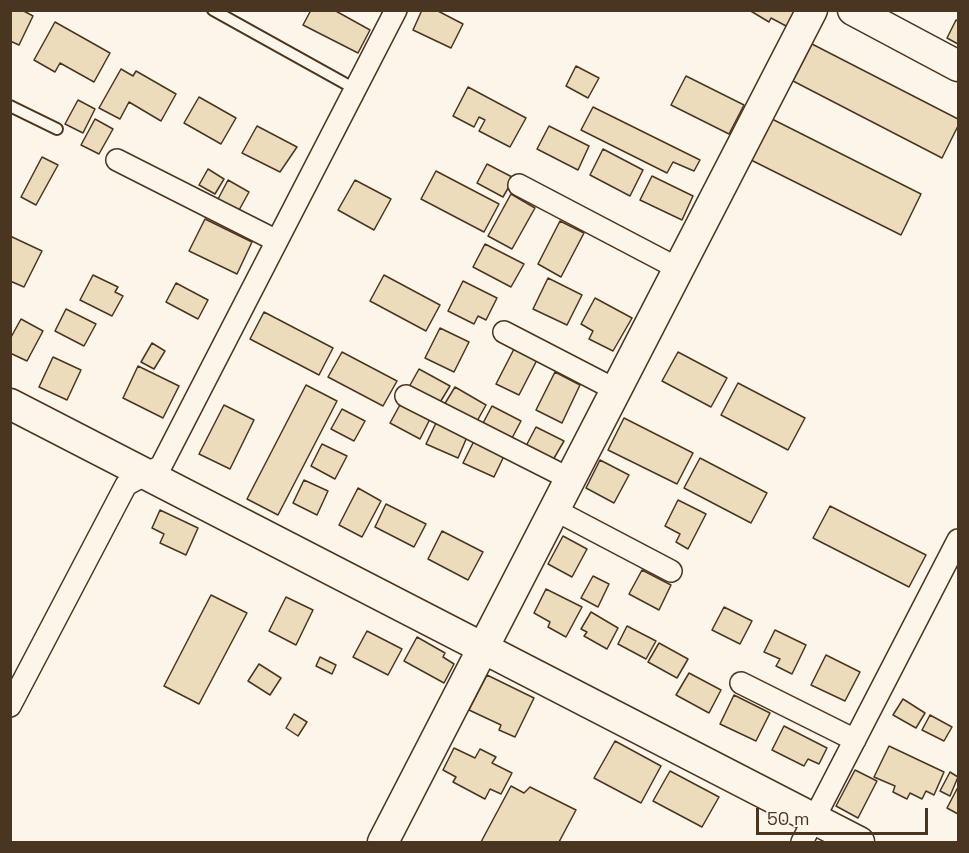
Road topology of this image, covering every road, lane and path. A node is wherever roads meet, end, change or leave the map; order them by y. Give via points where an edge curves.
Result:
1 (213, 10) edge
2 (396, 10) edge
3 (812, 10) edge
4 (853, 10) edge
5 (958, 66) edge
6 (355, 89) junction
7 (10, 106) edge
8 (57, 129) dead end
9 (117, 160) dead end
10 (519, 185) dead end
11 (277, 241) junction
12 (679, 269) junction
13 (504, 332) dead end
14 (616, 390) junction
15 (406, 396) dead end
16 (10, 404) edge
17 (147, 474) junction
18 (570, 479) junction
19 (555, 510) junction
20 (958, 540) edge
21 (671, 571) dead end
22 (483, 650) junction
23 (741, 683) dead end
24 (10, 706) edge
25 (855, 740) junction
26 (808, 831) edge
27 (383, 843) edge
28 (859, 843) edge

1 - 6 lane
2 - 6 street
3 - 12 street
4 - 5 street
6 - 11 street
7 - 8 lane
9 - 11 street
10 - 12 street
11 - 17 street via 161,466
12 - 14 street
13 - 14 street
14 - 18 street
15 - 18 street
16 - 17 street
17 - 22 street
17 - 24 street via 126,485
18 - 19 street
19 - 21 street
19 - 22 street
20 - 25 street
22 - 26 street
22 - 27 street
23 - 25 street
25 - 26 street
26 - 28 street

